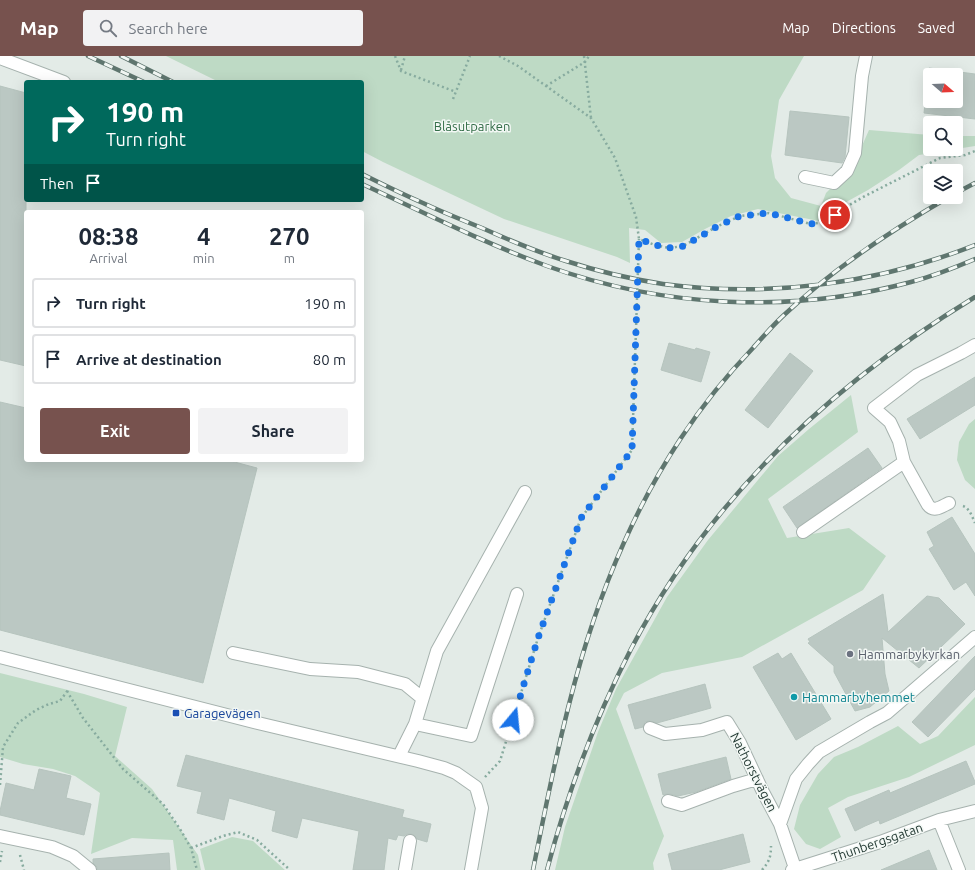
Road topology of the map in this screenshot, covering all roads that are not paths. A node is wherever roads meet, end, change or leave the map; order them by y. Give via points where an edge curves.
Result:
1 (866, 56) edge
2 (0, 58) edge
3 (59, 80) edge
4 (805, 177) dead end
5 (975, 345) edge
6 (904, 462) junction
7 (525, 492) dead end
8 (949, 503) dead end
9 (803, 532) dead end
10 (517, 594) dead end
11 (975, 637) edge
12 (233, 653) dead end
13 (0, 657) edge
14 (422, 698) junction
15 (415, 724) junction
16 (650, 728) dead end
17 (399, 756) junction
18 (757, 779) junction
19 (668, 800) dead end
20 (975, 811) edge
21 (939, 820) junction
22 (780, 824) junction
23 (0, 836) edge
24 (410, 841) dead end
25 (793, 869) edge
26 (90, 870) edge
27 (405, 870) edge
28 (471, 870) edge
29 (959, 870) edge

1 - 4 street via 855,153 847,171 834,183
2 - 3 street
5 - 6 street via 917,375 874,408 890,422 899,441
6 - 8 street via 930,508 936,509
6 - 9 street
7 - 14 street via 437,651
10 - 15 street via 471,736
11 - 22 street, Nathorstvägen via 887,713 820,752 796,779
12 - 14 street via 310,669 358,672 405,684
13 - 17 street
14 - 15 street
15 - 17 street
16 - 18 street, Nathorstvägen via 665,734 702,730 727,722
17 - 28 street via 444,768 476,787 482,808
18 - 19 street via 682,806
18 - 22 street, Nathorstvägen
20 - 21 street, Thunbergsgatan
21 - 25 street, Thunbergsgatan via 880,842
21 - 29 street, Thunbergsgatan
22 - 25 street, Nathorstvägen
23 - 26 street via 52,847 73,856
24 - 27 street

